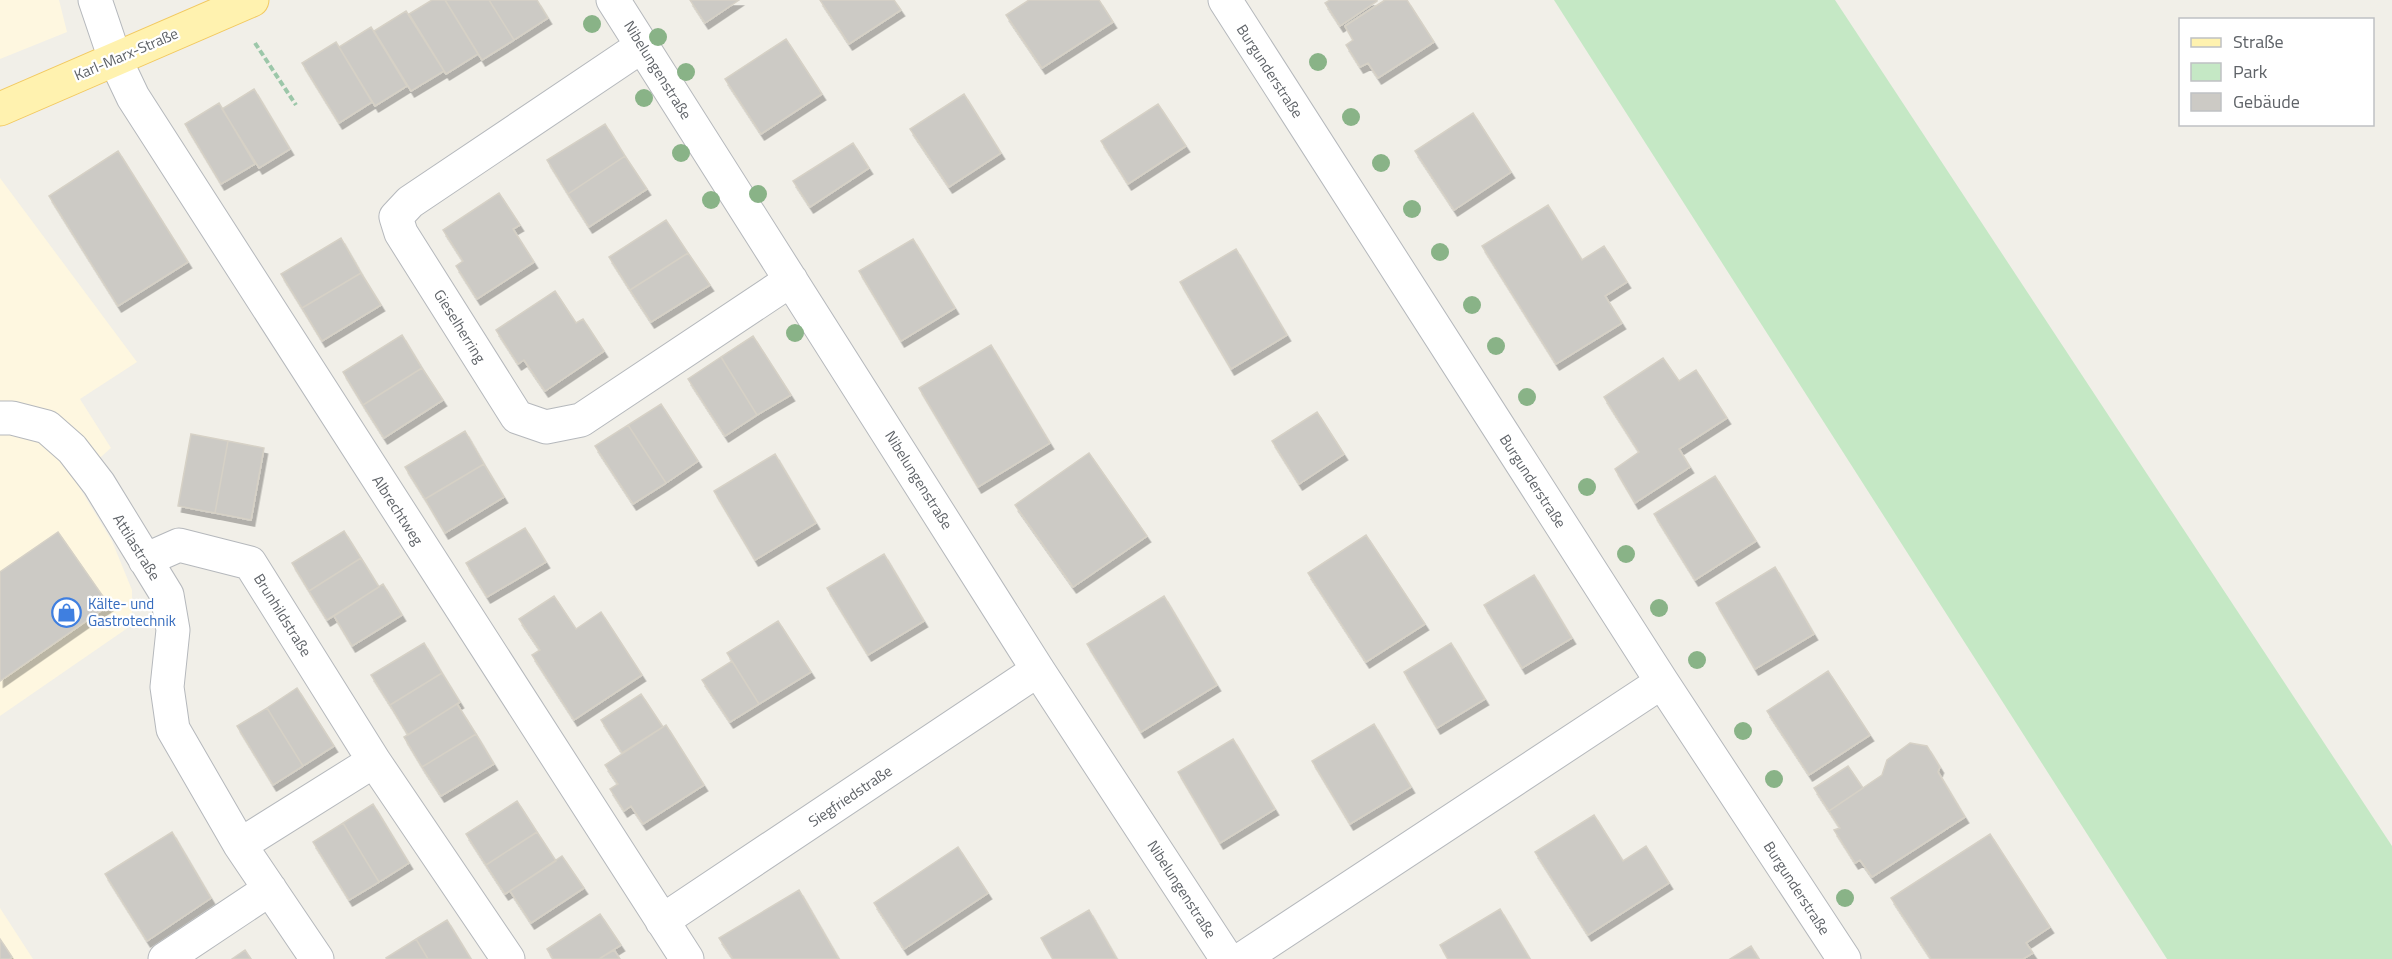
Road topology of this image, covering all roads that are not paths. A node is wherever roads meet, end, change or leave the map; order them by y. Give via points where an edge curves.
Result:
1 (95, 0) edge
2 (252, 0) edge
3 (613, 0) edge
4 (1225, 0) edge
5 (642, 46) junction
6 (115, 59) junction
7 (0, 109) edge
8 (791, 280) junction
9 (0, 418) edge
10 (146, 560) junction
11 (1038, 670) junction
12 (1662, 682) junction
13 (374, 761) junction
14 (240, 845) junction
15 (270, 889) junction
16 (662, 921) junction
17 (165, 959) edge
18 (317, 959) edge
19 (508, 959) edge
20 (687, 959) edge
21 (1227, 959) edge
22 (1242, 959) edge
23 (1844, 959) edge

1 - 6 street, Albrechtweg
2 - 6 main road, Karl-Marx-Straße
3 - 5 street, Nibelungenstraße
4 - 12 street, Burgunderstraße
5 - 8 street, Nibelungenstraße
5 - 8 street, Gieselherring via 410,202 396,217 401,233 511,408 517,417 546,426 581,420
6 - 7 main road, Karl-Marx-Straße
6 - 16 street, Albrechtweg via 133,97
8 - 11 street, Nibelungenstraße
9 - 10 street, Attilastraße via 47,427 72,449 99,484
10 - 13 street, Brunhildstraße via 179,545 250,563
10 - 14 street, Attilastraße via 167,596 173,630 167,687 173,729
11 - 16 street, Siegfriedstraße
11 - 21 street, Nibelungenstraße
12 - 22 street
12 - 23 street, Burgunderstraße
13 - 14 street
13 - 19 street, Brunhildstraße
14 - 15 street, Attilastraße
15 - 17 street
15 - 18 street, Attilastraße
16 - 20 street, Albrechtweg

